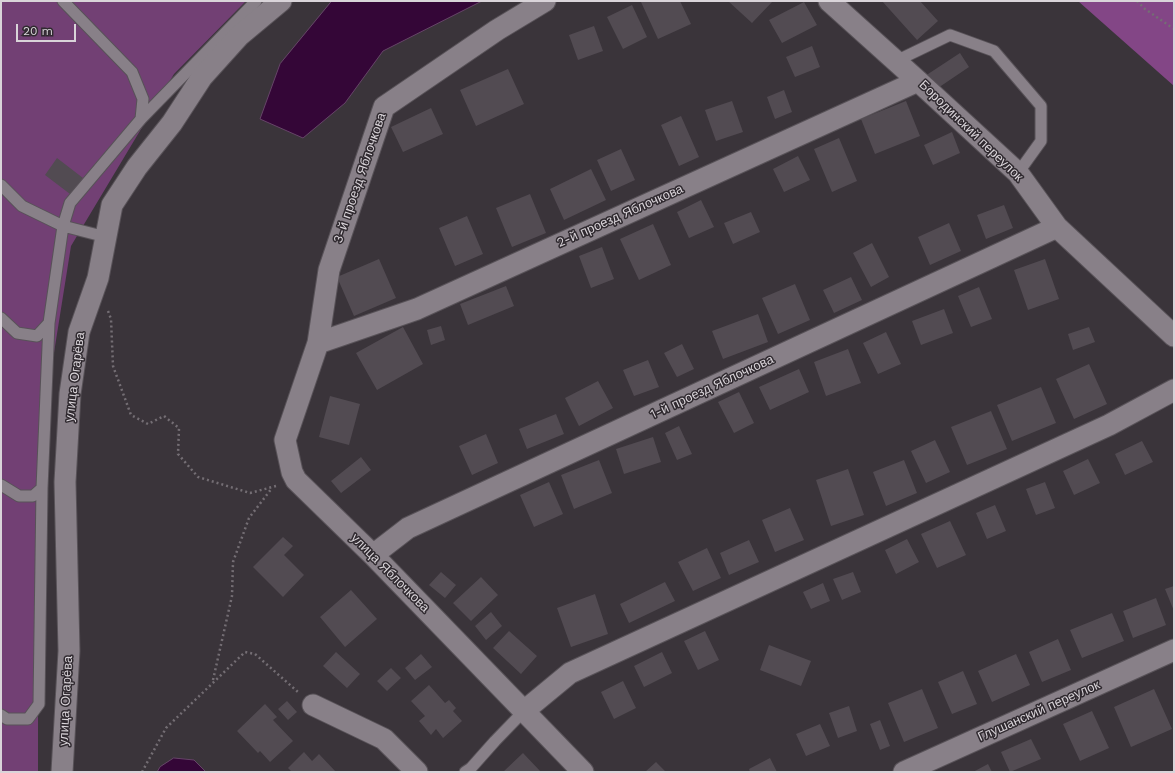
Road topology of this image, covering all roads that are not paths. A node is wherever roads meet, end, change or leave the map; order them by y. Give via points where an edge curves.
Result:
1 (63, 1) edge
2 (256, 1) edge
3 (281, 1) edge
4 (545, 1) edge
5 (829, 1) edge
6 (896, 61) junction
7 (918, 81) junction
8 (141, 119) junction
9 (1018, 173) junction
10 (1, 185) edge
11 (63, 226) junction
12 (1057, 227) junction
13 (106, 237) junction
14 (1, 318) edge
15 (49, 323) junction
16 (1174, 336) edge
17 (318, 343) junction
18 (1174, 390) edge
19 (1, 485) edge
20 (42, 488) junction
21 (373, 555) junction
22 (1174, 650) edge
23 (313, 705) road end
24 (524, 711) junction
25 (1, 715) edge
26 (62, 772) edge
27 (417, 772) edge
28 (465, 772) edge
29 (583, 772) edge
30 (904, 772) edge

1 - 8 lane via 132,72 143,99
2 - 8 lane
3 - 13 street, улица Огарёва via 240,36 202,77 112,205
4 - 17 street, 3-й проезд Яблочкова via 497,30 384,107 329,270
5 - 6 street, Бородинский переулок
6 - 7 street, Бородинский переулок
6 - 9 lane via 950,35 994,51 1041,106 1042,141
7 - 9 street, Бородинский переулок
7 - 17 street, 2-й проезд Яблочкова via 417,309
8 - 11 lane via 70,204
9 - 12 street, Бородинский переулок
10 - 11 lane via 22,206
11 - 13 lane
11 - 15 lane
12 - 16 street, Бородинский переулок
12 - 21 street, 1-й проезд Яблочкова via 408,528
13 - 26 street, улица Огарёва via 98,278 79,332 70,394 65,482 69,651
14 - 15 lane via 17,333 38,336
15 - 20 lane
17 - 21 street, улица Яблочкова via 285,440 292,472 296,480
18 - 24 street via 1109,425 570,673
19 - 20 lane via 19,496 33,496
20 - 25 lane via 39,704 28,719 7,719
21 - 24 street, улица Яблочкова
22 - 30 street, Глушанский переулок
23 - 27 street via 384,739
24 - 28 lane
24 - 29 street, улица Яблочкова

